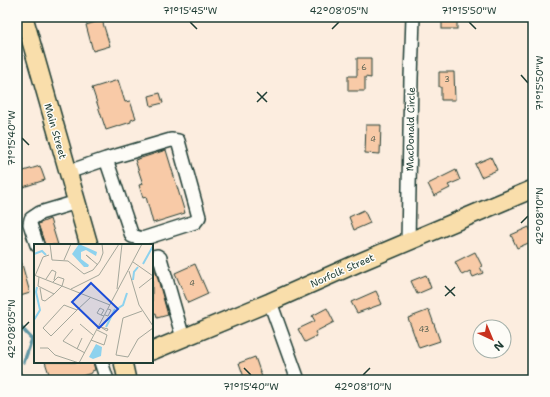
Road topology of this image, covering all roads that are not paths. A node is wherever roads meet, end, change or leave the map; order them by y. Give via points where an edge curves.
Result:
1 (24, 17) edge
2 (413, 17) edge
3 (106, 159) junction
4 (68, 172) junction
5 (533, 189) edge
6 (77, 202) junction
7 (408, 242) junction
8 (37, 244) edge
9 (89, 244) edge
10 (153, 257) edge
11 (270, 302) junction
12 (183, 338) junction
13 (153, 351) edge
14 (102, 363) edge
15 (123, 363) edge
16 (107, 380) edge
17 (127, 380) edge
18 (298, 380) edge

1 - 4 main road, Main Street
2 - 7 street, MacDonald Circle
3 - 3 street via 132,236 142,239 195,222 199,217 178,141 171,140
3 - 4 street
4 - 6 main road, Main Street
5 - 7 main road, Norfolk Street
6 - 8 street via 40,213 31,219 30,224
6 - 9 main road, Main Street
7 - 11 main road, Norfolk Street
10 - 12 street via 160,258
11 - 12 main road, Norfolk Street
11 - 18 street
12 - 13 main road, Norfolk Street
14 - 16 street
15 - 17 main road

